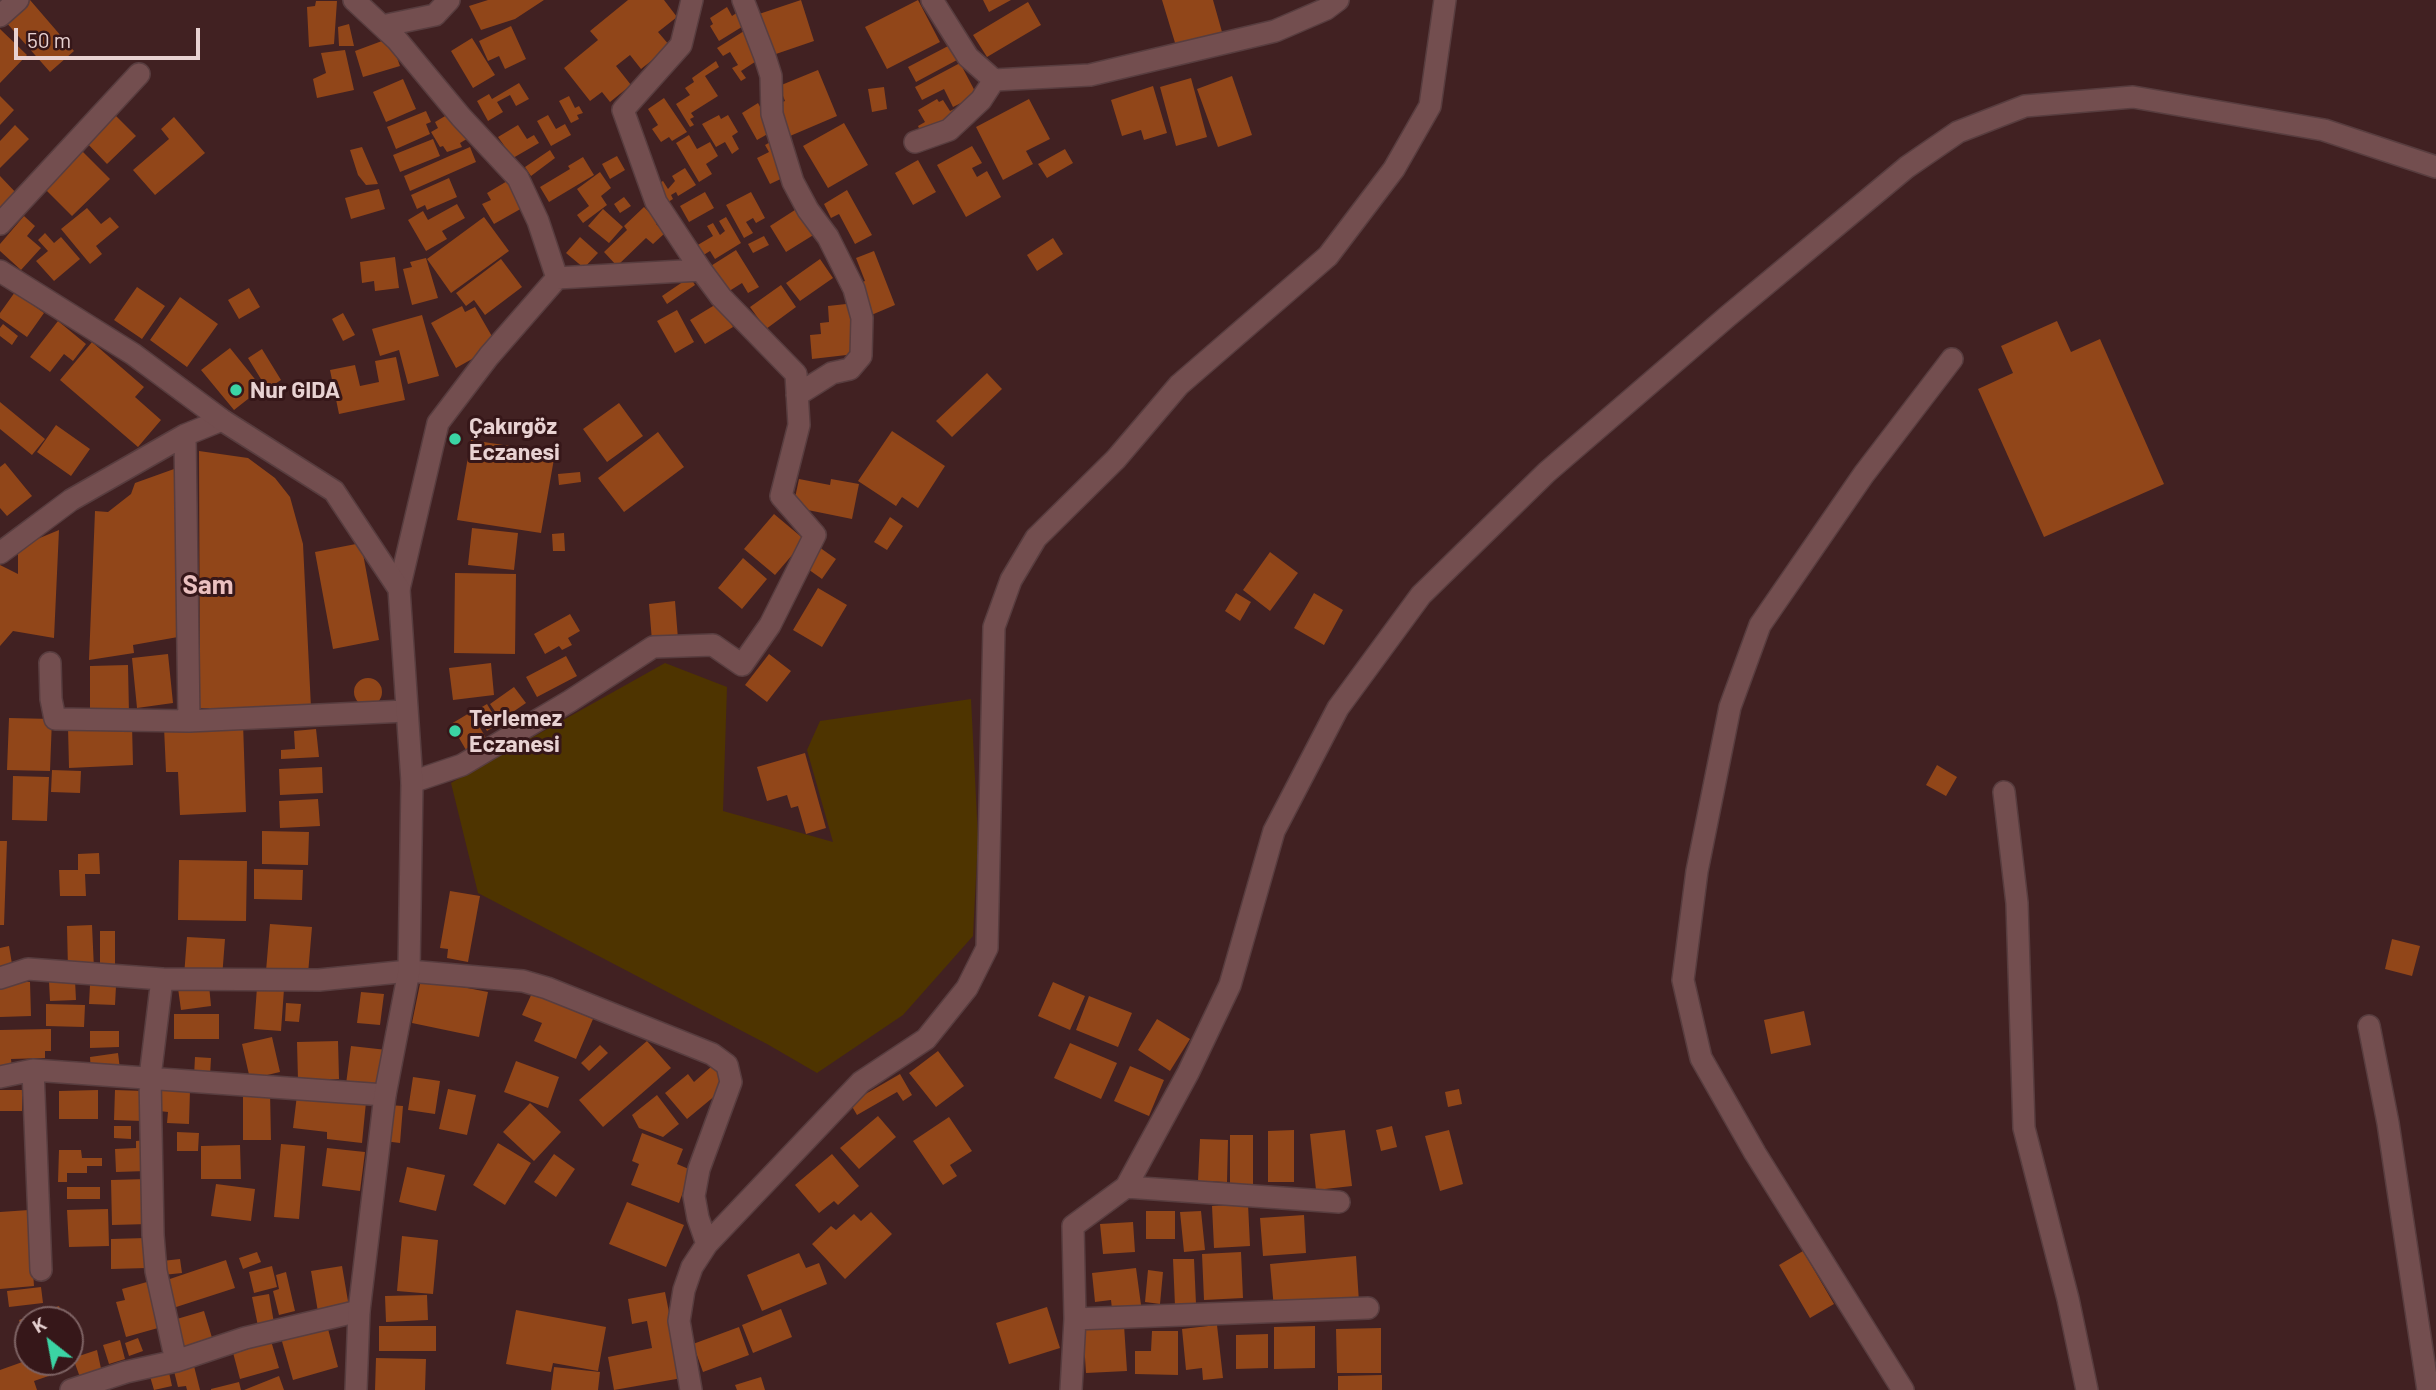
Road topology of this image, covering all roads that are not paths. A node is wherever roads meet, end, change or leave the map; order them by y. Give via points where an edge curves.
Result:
1 (18, 0) edge
2 (354, 0) edge
3 (449, 0) edge
4 (692, 0) edge
5 (743, 0) edge
6 (932, 0) edge
7 (1338, 0) edge
8 (1445, 0) edge
9 (0, 16) edge
10 (382, 26) junction
11 (139, 75) dead end
12 (994, 80) junction
13 (915, 142) dead end
14 (2436, 167) edge
15 (0, 224) edge
16 (701, 270) junction
17 (0, 271) edge
18 (557, 278) junction
19 (1952, 359) dead end
20 (797, 395) junction
21 (222, 420) junction
22 (185, 435) junction
23 (0, 553) edge
24 (399, 589) junction
25 (50, 663) dead end
26 (406, 711) junction
27 (189, 721) junction
28 (412, 782) junction
29 (2004, 792) dead end
30 (409, 971) junction
31 (0, 978) edge
32 (162, 979) junction
33 (2369, 1026) dead end
34 (33, 1070) junction
35 (0, 1077) edge
36 (150, 1077) junction
37 (385, 1095) junction
38 (1126, 1187) junction
39 (1339, 1202) dead end
40 (708, 1244) junction
41 (41, 1270) dead end
42 (1368, 1308) dead end
43 (359, 1311) junction
44 (1075, 1319) junction
45 (176, 1361) junction
46 (71, 1390) edge
47 (356, 1390) edge
48 (691, 1390) edge
49 (1071, 1390) edge
50 (1903, 1390) edge
51 (2087, 1390) edge
52 (2428, 1390) edge

1 - 9 street
2 - 10 street
3 - 10 street via 435,15
4 - 16 street via 681,45 623,110 656,202
5 - 20 street via 771,76 772,114 793,182 828,237 854,289 862,318 861,356 850,369 832,373
6 - 12 street via 968,57
7 - 12 street via 1275,31 1090,75
8 - 40 street via 1430,106 1394,169 1328,256 1179,384 1116,459 1036,538 1012,580 995,627 987,948 967,988 926,1039 861,1082
10 - 18 street via 518,178
11 - 15 street
12 - 13 street via 981,100 949,130
14 - 38 street via 2324,130 2133,97 2025,106 1958,132 1907,167 1547,472 1421,595 1338,708 1274,831 1230,985
16 - 18 street
16 - 20 street via 796,374
17 - 21 street via 133,354
18 - 24 street via 438,423
19 - 50 street via 1864,474 1760,625 1730,707 1697,871 1683,980 1700,1058
20 - 28 street via 799,425 781,496 816,535 770,625 742,665 713,645 653,647 462,765
21 - 22 street
21 - 24 street via 334,491
22 - 23 street via 71,500
22 - 27 street
24 - 26 street
25 - 27 street via 55,719
26 - 27 street
26 - 28 street
28 - 30 street
29 - 51 street via 2017,903 2024,1129
30 - 32 street via 319,980
30 - 37 street
30 - 40 street via 523,981 547,988 712,1054 727,1065 731,1082 699,1169 694,1196
31 - 32 street via 28,969
32 - 36 street
33 - 52 street
34 - 35 street
34 - 36 street
34 - 41 street
36 - 37 street
36 - 45 street via 156,1271
37 - 43 street
38 - 39 street
38 - 44 street via 1073,1226
40 - 48 street via 692,1267 679,1321
42 - 44 street
43 - 45 street via 245,1338
43 - 47 street
44 - 49 street
45 - 46 street

